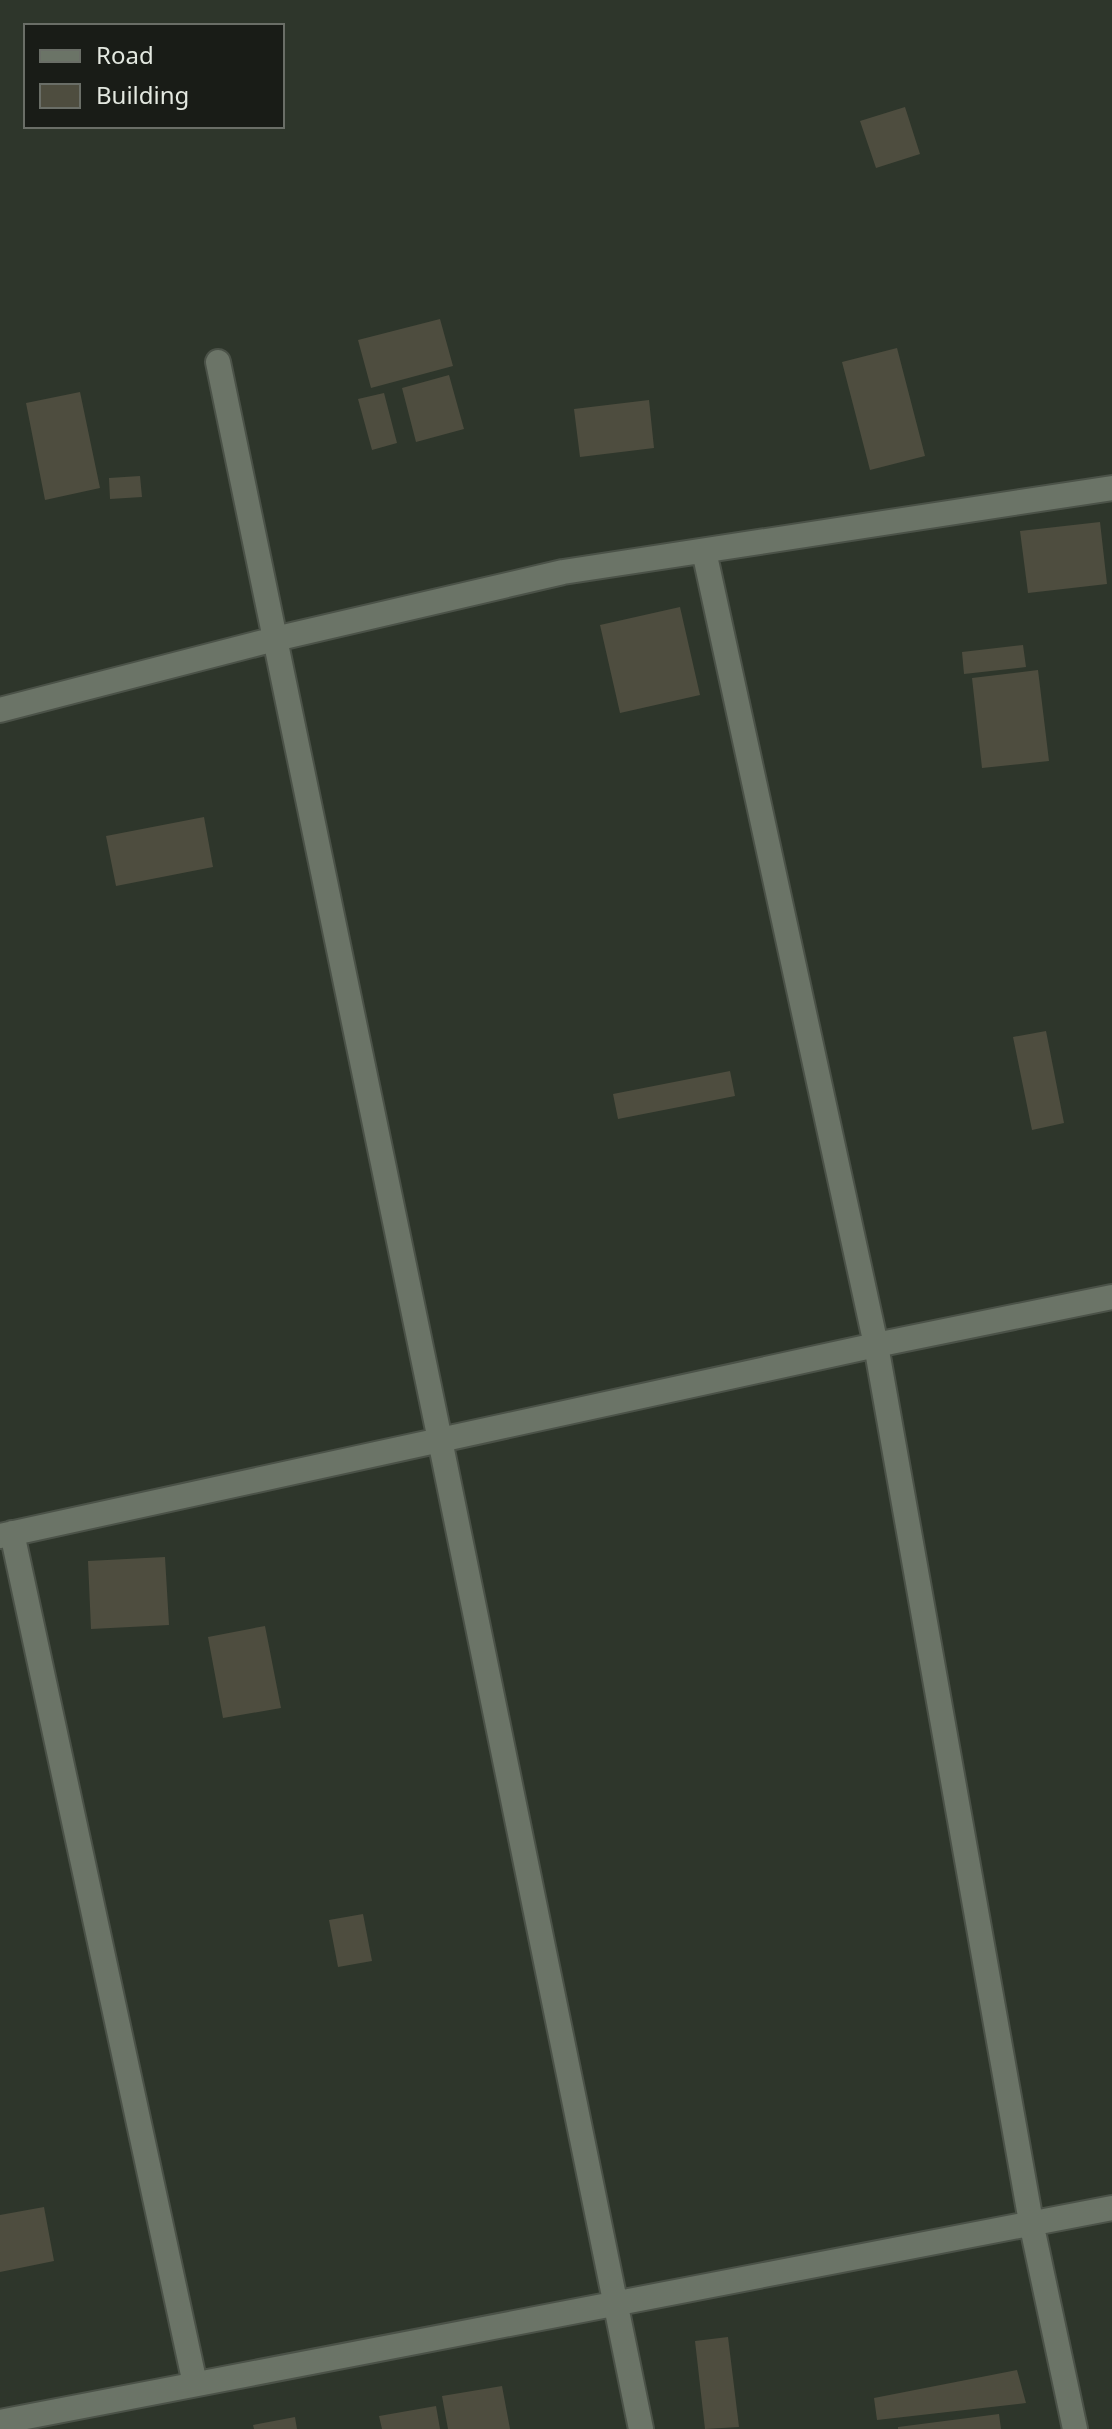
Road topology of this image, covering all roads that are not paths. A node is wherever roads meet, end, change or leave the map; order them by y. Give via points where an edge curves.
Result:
1 (218, 362) dead end
2 (1112, 488) edge
3 (704, 551) junction
4 (275, 639) junction
5 (0, 710) edge
6 (1112, 1297) edge
7 (876, 1345) junction
8 (440, 1440) junction
9 (6, 1535) edge
10 (1112, 2208) edge
11 (1031, 2222) junction
12 (617, 2303) junction
13 (195, 2384) junction
14 (0, 2422) edge
15 (641, 2429) edge
16 (1075, 2429) edge

1 - 4 street
2 - 3 street
3 - 4 street via 563,572
3 - 7 street
4 - 5 street
4 - 8 street
6 - 7 street
7 - 8 street
7 - 11 street
8 - 9 street
8 - 12 street
9 - 13 street
10 - 11 street
11 - 12 street
11 - 16 street
12 - 13 street
12 - 15 street
13 - 14 street

